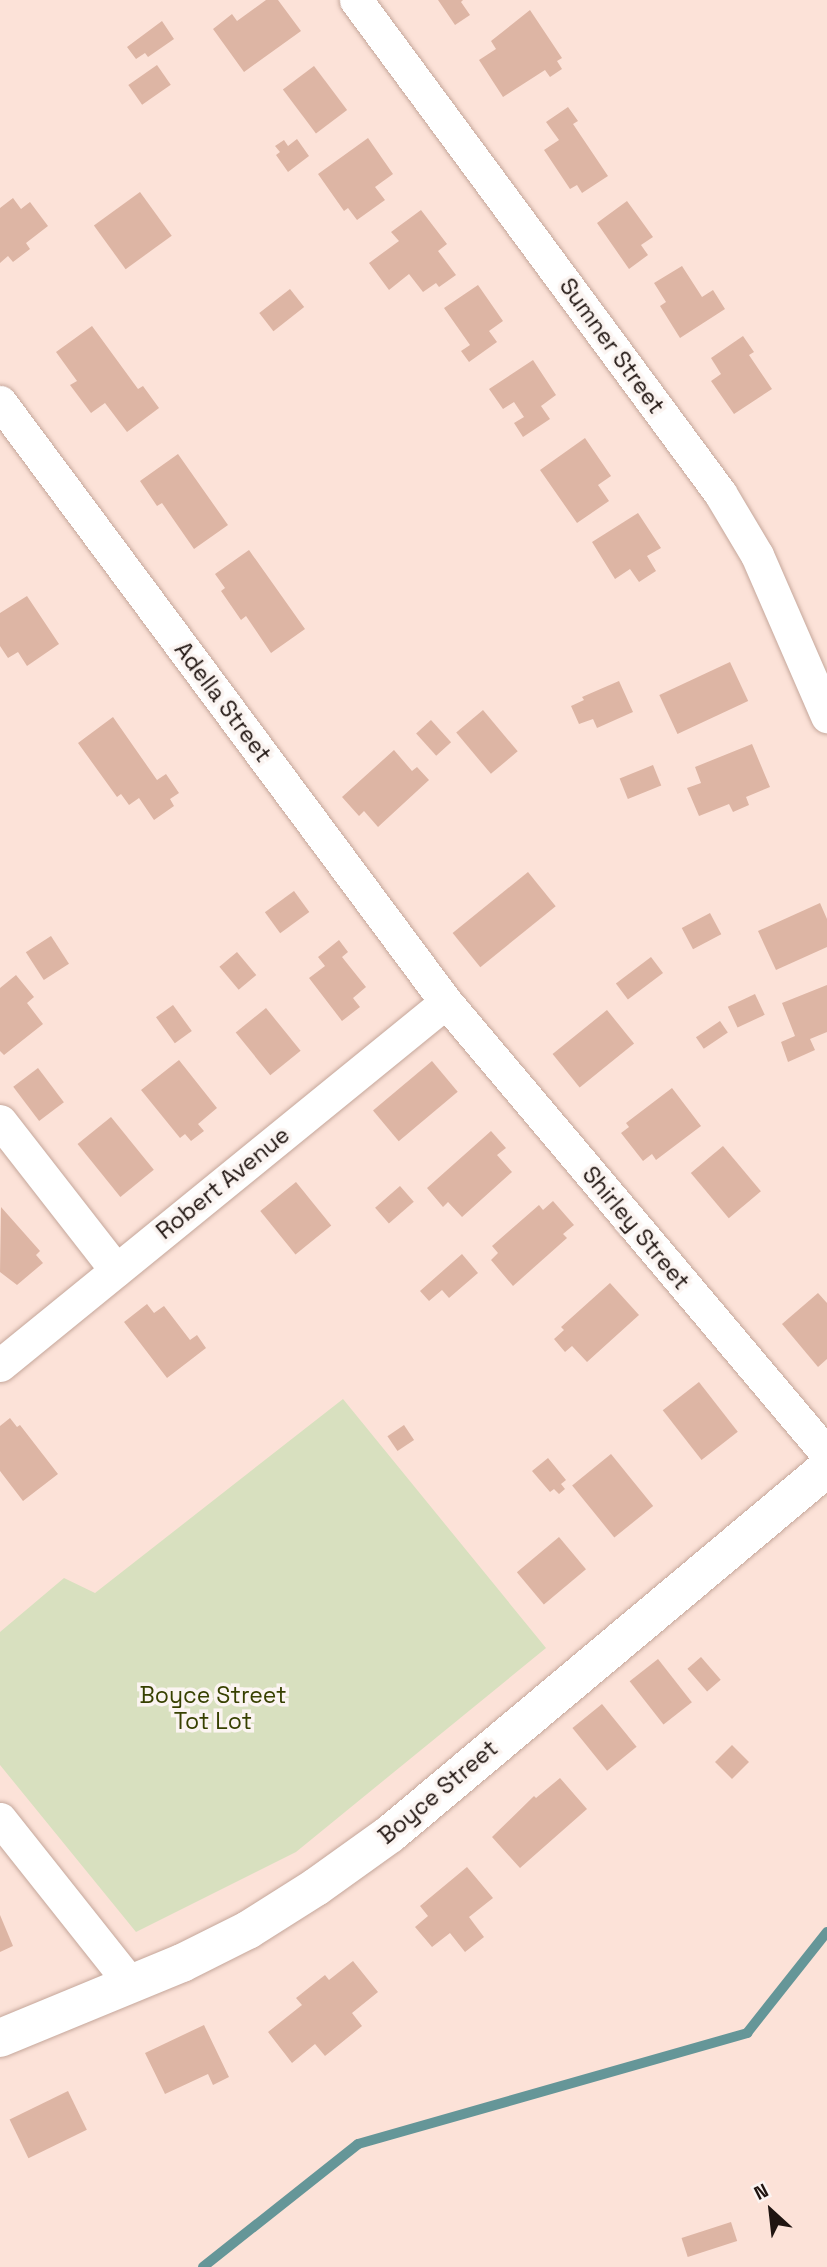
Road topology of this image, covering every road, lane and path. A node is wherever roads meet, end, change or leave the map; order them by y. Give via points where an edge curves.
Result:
1 (356, 0) edge
2 (0, 402) edge
3 (827, 716) edge
4 (446, 1002) junction
5 (0, 1121) edge
6 (117, 1270) junction
7 (0, 1365) edge
8 (827, 1454) edge
9 (827, 1468) edge
10 (0, 1819) edge
11 (131, 1984) junction
12 (0, 2038) edge

1 - 3 street, Sumner Street via 720,493 757,555
2 - 4 street, Adella Street
4 - 6 street, Robert Avenue
4 - 8 street, Shirley Street
5 - 6 street
6 - 7 street, Robert Avenue
9 - 11 street, Boyce Street via 390,1834 248,1930
10 - 11 street
11 - 12 street, Boyce Street

